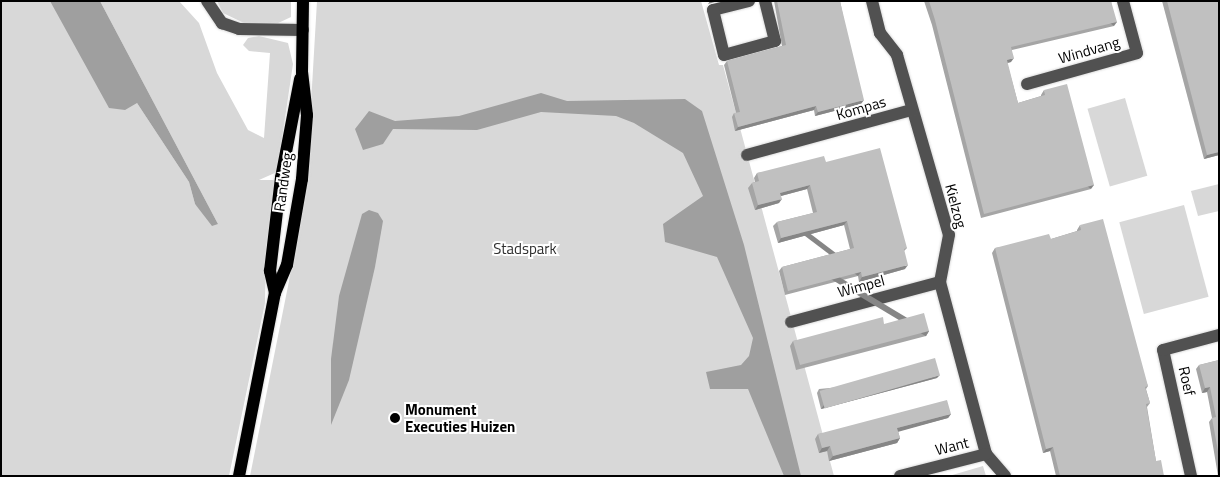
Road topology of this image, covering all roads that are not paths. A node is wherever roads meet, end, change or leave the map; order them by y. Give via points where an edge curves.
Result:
1 (207, 1) edge
2 (303, 1) edge
3 (749, 1) edge
4 (765, 1) edge
5 (872, 1) edge
6 (1123, 1) edge
7 (303, 30) junction
8 (302, 72) junction
9 (1027, 84) dead end
10 (912, 110) junction
11 (747, 155) dead end
12 (940, 282) junction
13 (275, 293) junction
14 (791, 322) dead end
15 (1219, 335) edge
16 (986, 454) junction
17 (928, 472) edge
18 (239, 476) edge
19 (900, 476) edge
20 (1005, 476) edge
21 (1191, 476) edge

1 - 7 street via 222,24 239,29
2 - 7 main road, Randweg
3 - 4 street via 713,10 724,55 775,41
5 - 10 street, Kielzog via 880,33 897,55
6 - 9 street, Windvang via 1137,53
7 - 8 main road, Randweg
8 - 13 main road, Randweg via 281,178 270,271
8 - 13 main road, Randweg via 307,115 302,179 287,264
10 - 11 street, Kompas
10 - 12 street, Kielzog via 949,235
12 - 14 street, Wimpel
12 - 16 street, Kielzog
13 - 18 main road, Randweg
15 - 21 street, Roef via 1162,350
16 - 17 street, Want
16 - 20 street
17 - 19 street, Want

